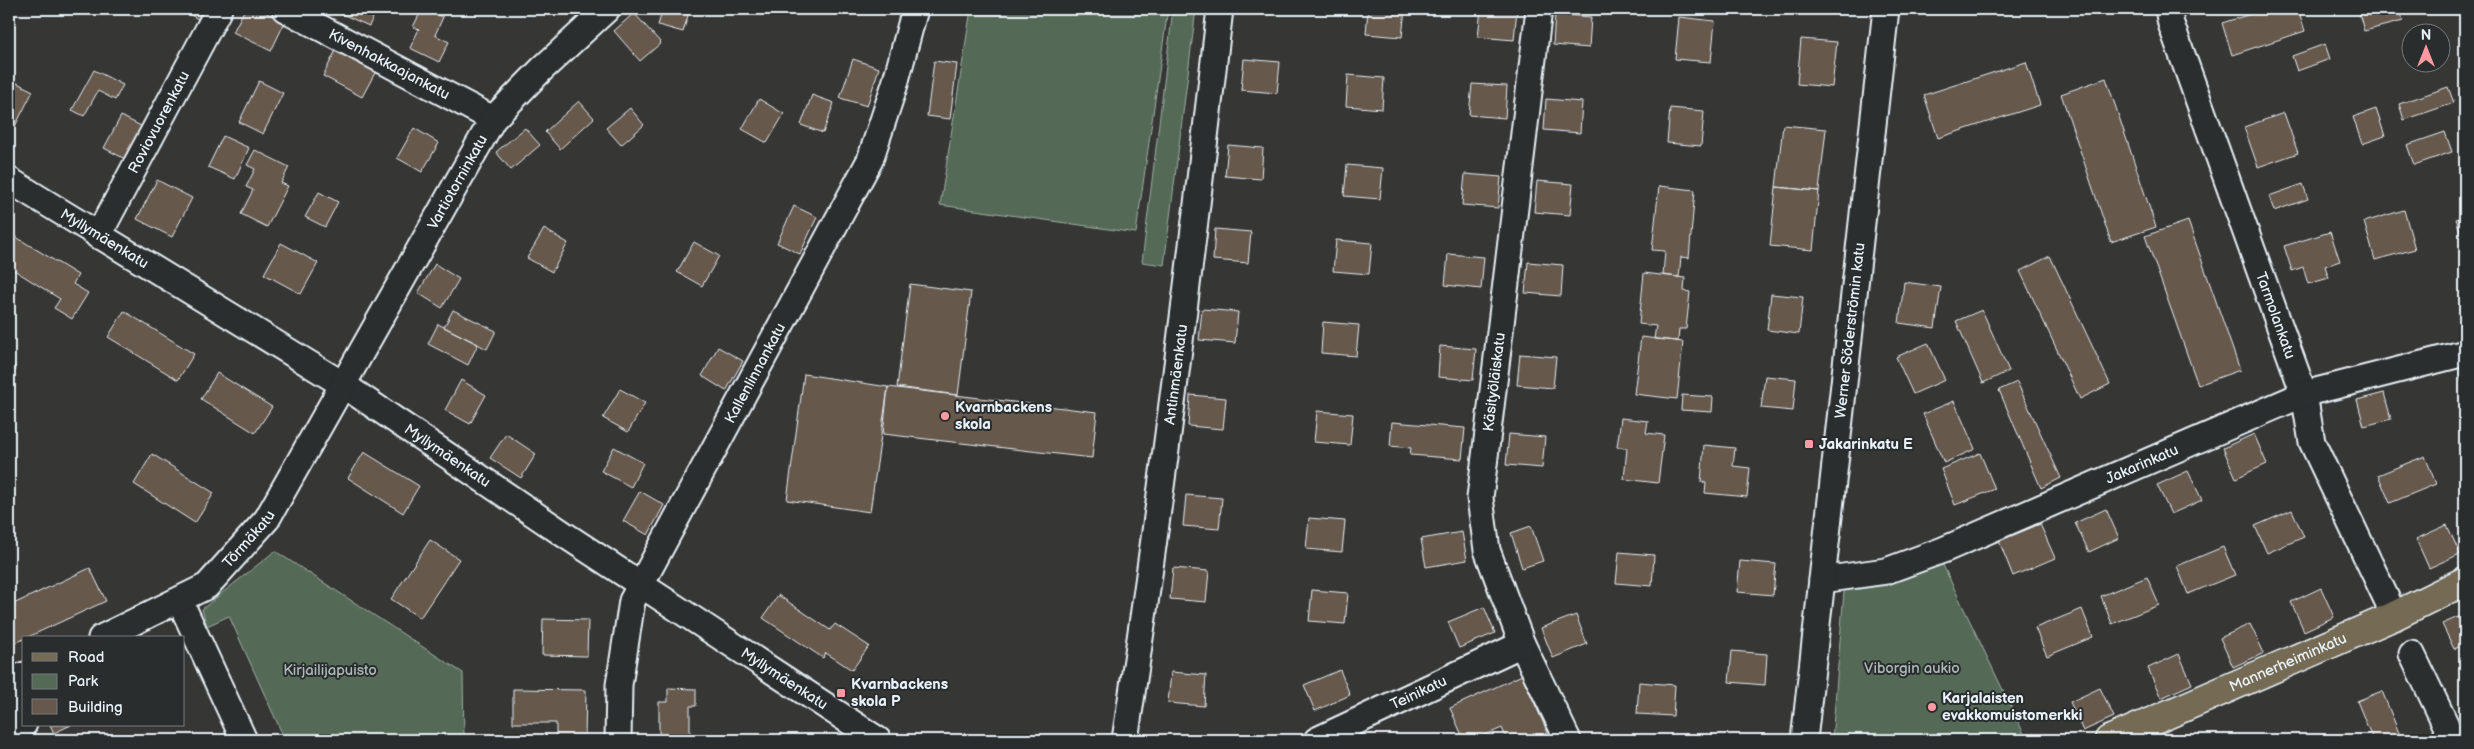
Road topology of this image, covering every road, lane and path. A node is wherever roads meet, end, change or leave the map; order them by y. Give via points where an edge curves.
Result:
1 (219, 9) edge
2 (285, 9) edge
3 (607, 9) edge
4 (915, 9) edge
5 (1220, 9) edge
6 (1539, 9) edge
7 (1886, 9) edge
8 (2168, 9) edge
9 (493, 119) junction
10 (10, 180) edge
11 (98, 236) junction
12 (2465, 353) edge
13 (342, 384) junction
14 (2304, 394) junction
15 (1822, 580) junction
16 (641, 582) junction
17 (2465, 582) edge
18 (180, 601) junction
19 (2392, 616) junction
20 (105, 636) edge
21 (1522, 644) junction
22 (2412, 654) dead end
23 (22, 676) edge
24 (9, 683) edge
25 (9, 691) edge
26 (22, 720) edge
27 (24, 726) edge
28 (31, 740) edge
29 (244, 740) edge
30 (618, 740) edge
31 (878, 740) edge
32 (1125, 740) edge
33 (1316, 740) edge
34 (1568, 740) edge
35 (1804, 740) edge
36 (2109, 740) edge
37 (2453, 740) edge

1 - 11 street, Roviovuorenkatu
2 - 9 street, Kivenhakkaajankatu
3 - 9 street, Vartiotorninkatu
4 - 16 street, Kallenlinnankatu via 870,160
5 - 32 street, Antinmäenkatu via 1187,297
6 - 21 street, Käsityöläiskatu via 1480,498 1487,550
7 - 15 street, Werner Söderströmin katu
8 - 14 street, Tarmolankatu
9 - 13 street, Vartiotorninkatu
10 - 11 street, Myllymäenkatu
11 - 13 street, Myllymäenkatu
12 - 14 street, Jakarinkatu
13 - 16 street, Myllymäenkatu via 565,535
13 - 18 street, Törmäkatu via 267,519 207,586
14 - 15 street, Jakarinkatu via 1943,550 1886,571
14 - 19 street, Tarmolankatu via 2312,442
15 - 35 street, Werner Söderströmin katu
16 - 30 street, Kallenlinnankatu via 627,622 619,685
16 - 31 street, Myllymäenkatu
17 - 19 main road, Mannerheiminkatu
18 - 20 street, Törmäkatu
18 - 29 street
19 - 36 main road, Mannerheiminkatu
21 - 33 street, Teinikatu
21 - 34 street, Käsityöläiskatu
22 - 37 street
23 - 24 street
25 - 26 street
27 - 28 street

